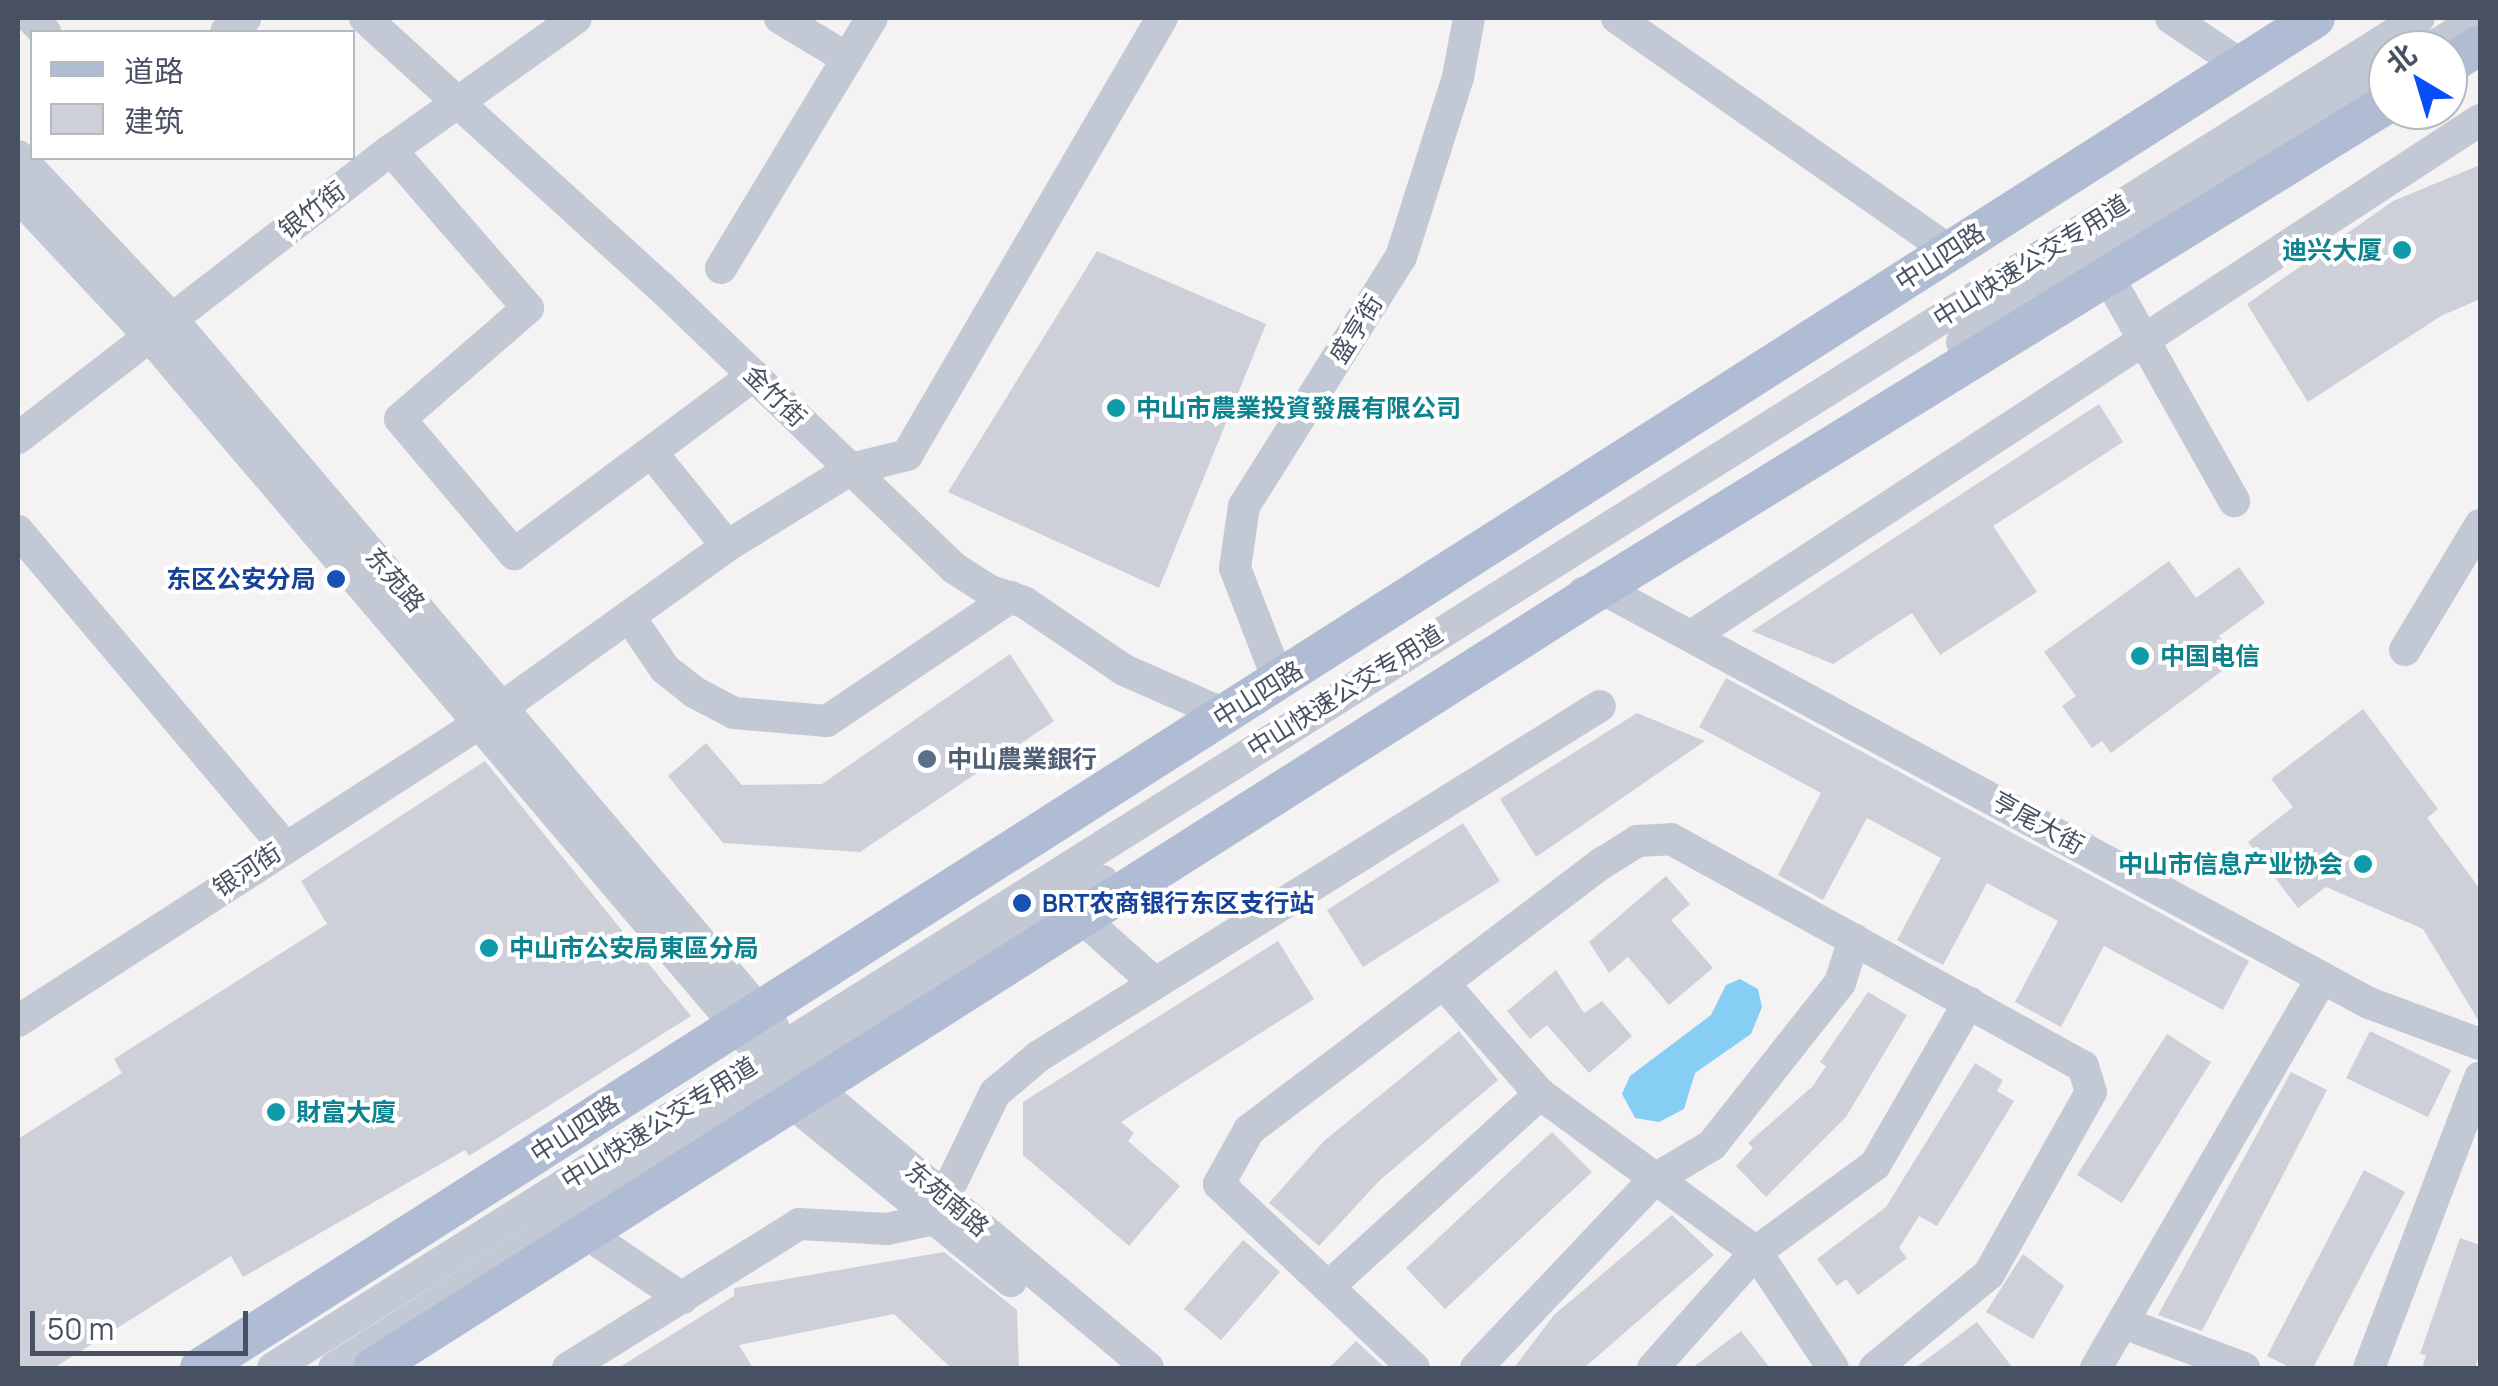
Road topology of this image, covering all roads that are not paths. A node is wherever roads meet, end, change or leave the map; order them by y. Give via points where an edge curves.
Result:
1 (365, 18) edge
2 (576, 18) edge
3 (780, 18) edge
4 (872, 18) edge
5 (1162, 18) edge
6 (1469, 18) edge
7 (1617, 18) edge
8 (2171, 18) edge
9 (2315, 18) edge
10 (2420, 18) edge
11 (848, 59) junction
12 (2242, 65) junction
13 (2368, 88) edge
14 (458, 102) junction
15 (2368, 116) edge
16 (2480, 120) edge
17 (391, 150) junction
18 (18, 156) edge
19 (18, 196) edge
20 (1950, 251) junction
21 (722, 268) dead end
22 (2109, 278) junction
23 (160, 328) junction
24 (2141, 342) junction
25 (754, 375) junction
26 (18, 438) edge
27 (652, 453) junction
28 (851, 469) junction
29 (2234, 501) dead end
30 (2480, 524) edge
31 (18, 530) edge
32 (727, 546) junction
33 (1602, 588) junction
34 (1011, 597) junction
35 (1544, 605) junction
36 (629, 616) junction
37 (1693, 635) junction
38 (2405, 650) dead end
39 (1279, 682) junction
40 (1600, 706) dead end
41 (1224, 714) junction
42 (492, 715) junction
43 (284, 846) junction
44 (1082, 918) junction
45 (1854, 939) junction
46 (2322, 978) junction
47 (1155, 983) junction
48 (1444, 983) junction
49 (1969, 1002) junction
50 (18, 1021) edge
51 (2480, 1044) edge
52 (779, 1060) junction
53 (2480, 1077) edge
54 (1540, 1094) junction
55 (1656, 1179) junction
56 (939, 1208) junction
57 (587, 1234) junction
58 (1756, 1252) junction
59 (1328, 1287) junction
60 (682, 1298) junction
61 (2126, 1324) junction
62 (200, 1368) edge
63 (272, 1368) edge
64 (334, 1368) edge
65 (373, 1368) edge
66 (568, 1368) edge
67 (1118, 1368) edge
68 (1148, 1368) edge
69 (1412, 1368) edge
70 (1476, 1368) edge
71 (1653, 1368) edge
72 (1832, 1368) edge
73 (1875, 1368) edge
74 (2096, 1368) edge
75 (2244, 1368) edge
76 (2369, 1368) edge

1 - 14 street, 金竹街
2 - 14 street, 银竹街
3 - 11 street
4 - 11 street
5 - 28 street, 银河街 via 907,455
6 - 39 street, 盛亨街 via 1458,77 1401,257 1244,506 1234,568
7 - 20 street
8 - 12 street
9 - 12 main road, 中山四路
10 - 52 street, 中山快速公交专用道
11 - 21 street
12 - 20 main road, 中山四路
13 - 35 street, 中山快速公交专用道
14 - 17 street, 银竹街
14 - 25 street, 金竹街
15 - 22 main road, 中山四路
16 - 24 street
17 - 23 street, 银竹街
17 - 27 street via 528,308 400,419 514,554
18 - 23 street, 东苑路
19 - 23 street, 东苑路
20 - 39 main road, 中山四路
22 - 24 street
22 - 33 main road, 中山四路
23 - 26 street, 银竹街
23 - 42 street, 东苑路
24 - 29 street
24 - 37 street
25 - 27 street
25 - 28 street, 金竹街
27 - 32 street
28 - 32 street, 银河街
28 - 34 street, 金竹街 via 954,568
30 - 38 street
31 - 43 street
32 - 36 street, 银河街
33 - 35 street
33 - 37 street, 亨尾大街
33 - 44 main road, 中山四路
34 - 36 street via 827,721 734,713 694,692 665,670
34 - 41 street, 金竹街 via 1124,670
35 - 52 street, 中山快速公交专用道
36 - 42 street, 银河街
37 - 46 street, 亨尾大街
39 - 41 main road, 中山四路
40 - 47 street
41 - 52 main road, 中山四路
42 - 43 street, 银河街
42 - 52 street, 东苑路
43 - 50 street, 银河街
44 - 47 street
44 - 52 main road, 中山四路
45 - 48 street via 1671,839 1637,841
45 - 49 street
45 - 55 street via 1840,983 1712,1145
46 - 51 street, 亨尾大街
46 - 61 street
47 - 56 street via 1039,1056 995,1093
48 - 54 street
48 - 59 street via 1250,1130 1219,1184
49 - 58 street via 1875,1165
49 - 73 street via 2084,1066 2091,1092 1990,1274
52 - 56 street, 东苑南路
52 - 57 main road, 中山四路
52 - 62 main road, 中山四路
52 - 63 street, 中山快速公交专用道
52 - 64 street, 中山快速公交专用道
53 - 76 street
54 - 55 street
54 - 59 street
55 - 58 street
55 - 70 street
56 - 60 street via 887,1229 799,1224
56 - 67 street, 东苑南路
56 - 68 street, 东苑南路
57 - 60 street
57 - 65 main road, 中山四路
58 - 71 street
58 - 72 street
59 - 69 street
60 - 66 street
61 - 74 street
61 - 75 street

